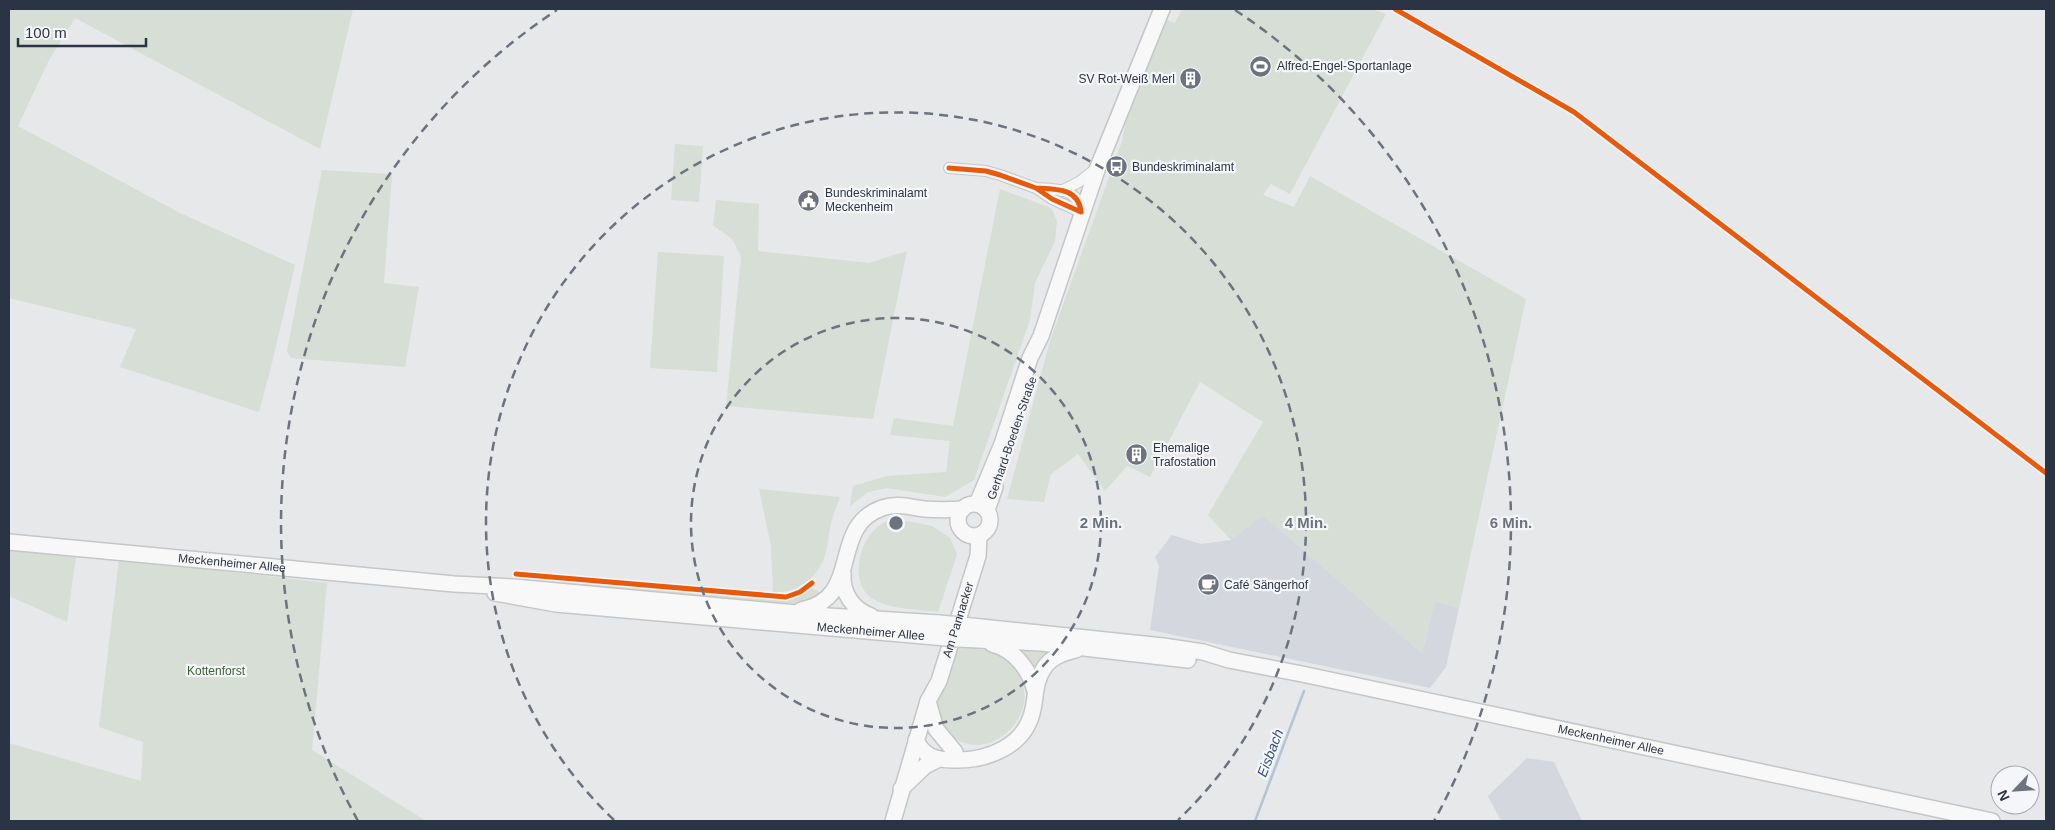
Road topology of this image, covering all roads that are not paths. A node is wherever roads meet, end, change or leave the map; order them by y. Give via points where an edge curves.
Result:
1 (1162, 9) edge
2 (1098, 167) junction
3 (949, 168) dead end
4 (1036, 188) junction
5 (1061, 191) junction
6 (1081, 212) junction
7 (976, 508) junction
8 (923, 509) junction
9 (969, 532) junction
10 (9, 542) edge
11 (844, 570) junction
12 (513, 592) junction
13 (795, 612) junction
14 (874, 618) junction
15 (937, 630) junction
16 (964, 635) junction
17 (1084, 648) junction
18 (1229, 660) junction
19 (1035, 691) junction
20 (928, 700) junction
21 (916, 740) junction
22 (955, 752) junction
23 (983, 757) junction
24 (939, 759) junction
25 (901, 789) junction
26 (893, 821) edge
27 (1992, 821) edge

1 - 2 main road, Gerhard-Boeden-Straße
2 - 5 street
2 - 6 main road, Gerhard-Boeden-Straße
3 - 4 street via 993,173
4 - 5 street
4 - 6 street
5 - 6 street via 1077,197
6 - 7 main road, Gerhard-Boeden-Straße via 1041,336 1025,408
7 - 8 main road
7 - 9 main road, Gerhard-Boeden-Straße via 958,519
7 - 9 main road, Gerhard-Boeden-Straße via 990,523 988,529
8 - 9 main road
8 - 11 main road via 895,505 871,514 852,535
9 - 20 main road, Am Pannacker via 968,556 929,680
10 - 12 main road, Meckenheimer Allee
11 - 13 main road via 830,596 808,609
11 - 14 main road via 844,589 851,602
12 - 13 main road, Meckenheimer Allee
12 - 15 main road, Meckenheimer Allee via 556,604
13 - 14 main road, Meckenheimer Allee
14 - 15 main road, Meckenheimer Allee
15 - 16 main road, Meckenheimer Allee, bridge
16 - 17 main road, Meckenheimer Allee
16 - 18 main road, Meckenheimer Allee via 1163,646
16 - 19 main road via 1010,652 1027,671
17 - 18 main road, Meckenheimer Allee via 1209,662
17 - 19 main road via 1049,662
18 - 27 main road, Meckenheimer Allee
19 - 23 main road via 1032,715 1021,734 1006,748
20 - 21 main road, Am Pannacker
20 - 22 main road via 936,729
21 - 22 main road
21 - 24 main road via 923,752
21 - 25 main road, Am Pannacker
22 - 23 main road
23 - 24 main road
24 - 25 main road via 925,766
25 - 26 main road, Am Pannacker

